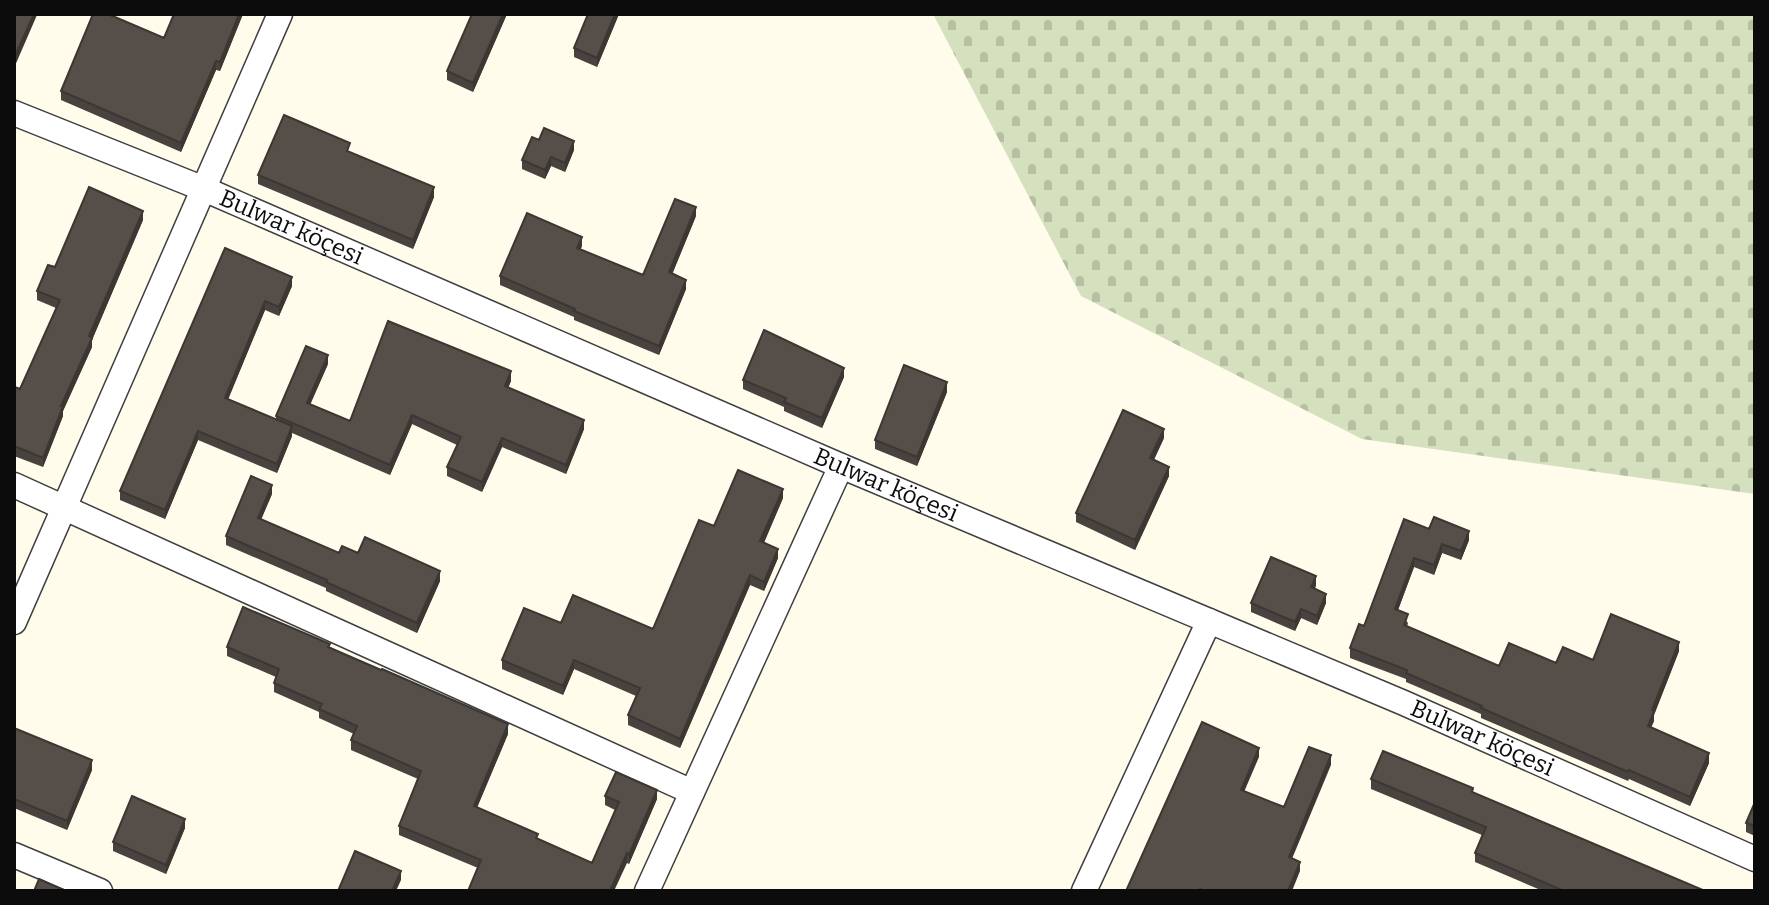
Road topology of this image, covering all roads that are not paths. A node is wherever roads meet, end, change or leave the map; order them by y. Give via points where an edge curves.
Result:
1 (280, 14) edge
2 (14, 113) edge
3 (204, 189) junction
4 (841, 466) junction
5 (14, 485) edge
6 (64, 507) junction
7 (1209, 621) junction
8 (14, 622) edge
9 (692, 792) junction
10 (14, 855) edge
11 (1755, 859) edge
12 (100, 891) edge
13 (647, 891) edge
14 (1084, 891) edge

1 - 3 street
2 - 3 street, Bulwar köçesi
3 - 4 street, Bulwar köçesi
3 - 6 street
4 - 7 street, Bulwar köçesi
4 - 9 street
5 - 6 street
6 - 8 street
6 - 9 street
7 - 11 street, Bulwar köçesi
7 - 14 street
9 - 13 street
10 - 12 street

